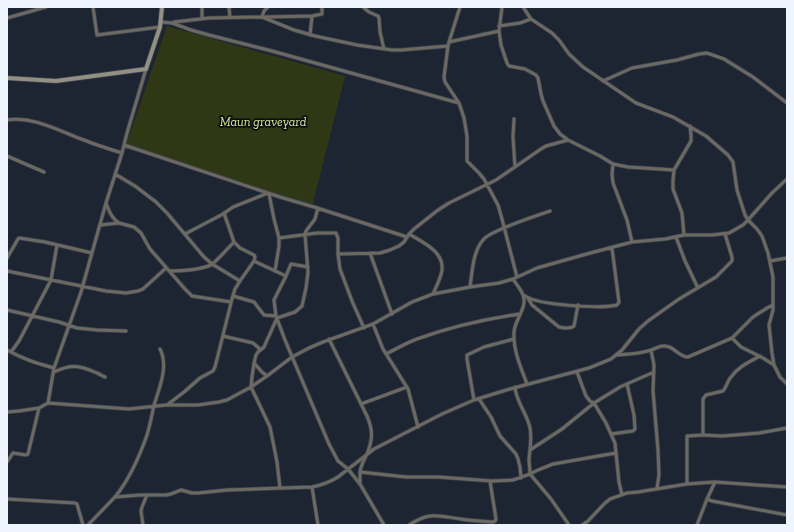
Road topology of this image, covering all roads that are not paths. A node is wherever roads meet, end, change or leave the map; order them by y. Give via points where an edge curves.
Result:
1 (26, 7) edge
2 (46, 7) edge
3 (93, 7) edge
4 (162, 7) edge
5 (202, 7) edge
6 (229, 7) edge
7 (268, 7) edge
8 (322, 7) edge
9 (363, 7) edge
10 (460, 7) edge
11 (502, 7) edge
12 (523, 7) edge
13 (26, 12) junction
14 (312, 16) junction
15 (262, 17) junction
16 (7, 18) edge
17 (230, 18) junction
18 (202, 19) junction
19 (531, 19) junction
20 (161, 22) junction
21 (172, 23) junction
22 (499, 26) junction
23 (160, 27) junction
24 (499, 31) junction
25 (310, 35) junction
26 (449, 42) junction
27 (448, 46) junction
28 (384, 49) junction
29 (146, 69) junction
30 (7, 78) edge
31 (603, 81) junction
32 (459, 103) junction
33 (787, 103) edge
34 (514, 119) dead end
35 (7, 120) edge
36 (690, 126) junction
37 (568, 140) junction
38 (124, 145) junction
39 (122, 152) junction
40 (7, 156) edge
41 (613, 164) junction
42 (515, 167) junction
43 (674, 170) junction
44 (44, 172) dead end
45 (115, 174) junction
46 (787, 179) edge
47 (486, 185) junction
48 (269, 193) junction
49 (106, 203) junction
50 (318, 208) junction
51 (550, 211) dead end
52 (224, 213) junction
53 (748, 220) junction
54 (119, 223) junction
55 (101, 225) junction
56 (505, 228) junction
57 (185, 234) junction
58 (305, 234) junction
59 (725, 234) junction
60 (684, 235) junction
61 (408, 236) junction
62 (676, 237) junction
63 (279, 238) junction
64 (234, 242) junction
65 (632, 242) junction
66 (57, 245) junction
67 (612, 248) junction
68 (92, 253) junction
69 (338, 254) junction
70 (370, 254) junction
71 (7, 258) edge
72 (787, 258) edge
73 (254, 261) junction
74 (770, 262) junction
75 (212, 264) junction
76 (308, 267) junction
77 (166, 268) junction
78 (7, 271) edge
79 (169, 271) junction
80 (275, 271) junction
81 (286, 276) junction
82 (518, 277) junction
83 (513, 279) junction
84 (51, 280) junction
85 (240, 281) junction
86 (83, 286) junction
87 (470, 287) junction
88 (698, 288) junction
89 (433, 294) junction
90 (523, 295) junction
91 (233, 296) junction
92 (528, 298) junction
93 (231, 302) junction
94 (578, 305) junction
95 (773, 305) junction
96 (7, 310) edge
97 (392, 314) junction
98 (520, 314) junction
99 (32, 316) junction
100 (277, 317) junction
101 (373, 324) junction
102 (70, 326) junction
103 (364, 328) junction
104 (126, 331) dead end
105 (223, 336) junction
106 (732, 338) junction
107 (329, 339) junction
108 (514, 339) junction
109 (160, 349) dead end
110 (7, 350) edge
111 (651, 350) junction
112 (11, 352) junction
113 (258, 352) junction
114 (386, 354) junction
115 (617, 355) junction
116 (760, 356) junction
117 (292, 357) junction
118 (254, 363) junction
119 (774, 366) junction
120 (54, 368) junction
121 (54, 372) junction
122 (577, 372) junction
123 (654, 372) junction
124 (267, 376) junction
125 (105, 377) dead end
126 (527, 384) junction
127 (627, 384) junction
128 (787, 384) edge
129 (251, 387) junction
130 (407, 387) junction
131 (515, 387) junction
132 (479, 399) junction
133 (474, 400) junction
134 (48, 403) junction
135 (361, 404) junction
136 (594, 404) junction
137 (166, 405) junction
138 (154, 406) junction
139 (39, 408) junction
140 (7, 412) edge
141 (418, 427) junction
142 (787, 428) edge
143 (611, 434) junction
144 (703, 435) junction
145 (530, 450) junction
146 (616, 453) junction
147 (367, 454) junction
148 (7, 462) edge
149 (348, 469) junction
150 (360, 472) junction
151 (530, 474) junction
152 (521, 478) junction
153 (490, 481) junction
154 (715, 482) junction
155 (360, 484) junction
156 (687, 484) junction
157 (312, 487) junction
158 (787, 487) edge
159 (280, 488) junction
160 (657, 488) junction
161 (147, 495) junction
162 (622, 495) junction
163 (115, 497) junction
164 (7, 499) edge
165 (707, 499) junction
166 (787, 515) edge
167 (474, 521) junction
168 (83, 525) edge
169 (88, 525) edge
170 (143, 525) edge
171 (318, 525) edge
172 (384, 525) edge
173 (409, 525) edge
174 (474, 525) edge
175 (569, 525) edge
176 (582, 525) edge
177 (697, 525) edge

1 - 13 street
2 - 13 street
3 - 23 street via 96,35
4 - 20 street
5 - 18 street
6 - 17 street
7 - 15 street
8 - 14 street via 322,14
9 - 28 street via 378,16
10 - 26 street
11 - 22 street
12 - 19 street
13 - 16 street
14 - 15 street
14 - 25 street
15 - 17 street
15 - 25 street
17 - 18 street
18 - 21 street
19 - 22 street via 520,24
19 - 31 street via 552,33 574,60
20 - 21 street
20 - 23 street
21 - 32 street
22 - 24 street
23 - 29 street
24 - 26 street
24 - 37 street via 509,66 525,69 536,75 554,126
25 - 28 street
26 - 27 street
27 - 28 street
27 - 32 street via 444,77
29 - 30 street via 56,82
29 - 38 street
31 - 33 street via 632,68 707,53 724,59 753,77
31 - 36 street via 636,103
32 - 47 street via 467,130 467,161 479,172
34 - 42 street
35 - 39 street via 38,123 84,141
36 - 43 street via 691,141
36 - 53 street via 706,136 733,162 737,190
37 - 41 street
37 - 42 street via 546,146
38 - 39 street
38 - 48 street
39 - 45 street
40 - 44 street
41 - 43 street
41 - 65 street via 613,183
42 - 47 street
43 - 60 street via 673,189 682,212
45 - 49 street
45 - 57 street via 156,202
46 - 53 street
47 - 56 street via 498,205
47 - 61 street via 430,215
48 - 50 street
48 - 52 street
48 - 63 street
49 - 54 street via 114,219
49 - 55 street
50 - 58 street
50 - 61 street
51 - 56 street
52 - 57 street
52 - 64 street
53 - 59 street
53 - 74 street via 762,236
54 - 55 street
54 - 77 street via 138,230
55 - 68 street
56 - 82 street
56 - 87 street via 489,235 480,244 473,263
57 - 75 street
58 - 63 street
58 - 69 street via 336,233
58 - 76 street
59 - 60 street
59 - 88 street via 732,261 716,277
60 - 62 street
61 - 70 street via 399,246
61 - 89 street via 436,252 441,261 442,271
62 - 65 street
62 - 88 street
63 - 80 street
64 - 73 street via 254,255
64 - 75 street
65 - 67 street
66 - 68 street
66 - 71 street via 18,238
66 - 84 street
67 - 82 street via 547,265
67 - 94 street via 619,302 615,306
68 - 86 street
69 - 70 street
69 - 103 street via 342,275
70 - 97 street
72 - 74 street
73 - 80 street
73 - 85 street
74 - 95 street
75 - 79 street via 190,270
75 - 85 street
76 - 81 street via 291,264
76 - 100 street via 302,306 295,312
77 - 79 street
77 - 86 street via 138,291 115,292
78 - 84 street
79 - 93 street via 192,296
80 - 81 street
81 - 100 street via 274,300
82 - 83 street
83 - 87 street via 492,285
83 - 90 street
84 - 86 street
84 - 99 street
85 - 91 street
86 - 102 street
87 - 89 street
88 - 115 street via 638,329
89 - 97 street via 412,302
90 - 92 street
90 - 98 street
91 - 93 street
91 - 100 street via 254,302 264,315
92 - 94 street via 547,303
92 - 94 street via 532,305 563,328 574,326
93 - 105 street
95 - 106 street via 753,317
95 - 119 street via 769,324
96 - 99 street
97 - 101 street
98 - 108 street via 514,328
98 - 114 street via 449,329 418,339
99 - 102 street
99 - 112 street
100 - 113 street via 264,347
100 - 117 street
101 - 103 street
101 - 114 street
102 - 104 street
102 - 120 street
103 - 107 street
105 - 113 street via 253,343 260,349
105 - 137 street via 213,371
106 - 111 street via 688,357 682,356 670,347 661,346
106 - 116 street via 741,347
107 - 117 street
107 - 135 street
108 - 126 street
108 - 133 street via 484,347 467,355
109 - 138 street via 163,371
110 - 112 street
111 - 115 street
111 - 123 street
112 - 120 street via 34,363
113 - 118 street
114 - 130 street
115 - 122 street
116 - 119 street
116 - 144 street via 737,370 729,378 723,391 706,394 703,399
117 - 124 street
117 - 149 street via 328,444 338,461
118 - 124 street
118 - 129 street
119 - 128 street
120 - 121 street
121 - 125 street via 75,366
121 - 134 street
122 - 126 street
122 - 136 street via 586,396
123 - 127 street
123 - 160 street via 653,391 659,462
124 - 129 street
126 - 131 street
127 - 136 street
127 - 143 street via 635,429
129 - 137 street via 219,402
129 - 159 street via 270,427
130 - 135 street
130 - 141 street
131 - 132 street
131 - 145 street via 530,429
132 - 133 street
132 - 152 street via 500,436 516,454
133 - 141 street
134 - 138 street via 129,409
134 - 139 street
135 - 147 street via 372,431
136 - 143 street
136 - 145 street
137 - 138 street
138 - 163 street via 142,449 126,482
139 - 140 street
139 - 148 street via 28,454 13,453
141 - 147 street
142 - 144 street via 722,436
143 - 146 street
144 - 156 street via 687,437
145 - 151 street
146 - 151 street via 553,464
146 - 162 street
147 - 149 street
147 - 150 street
149 - 155 street
149 - 157 street via 332,481
150 - 153 street
150 - 155 street
151 - 152 street
151 - 175 street
152 - 153 street
153 - 167 street via 496,519 493,522
154 - 156 street
154 - 158 street
154 - 165 street
155 - 172 street
156 - 160 street
157 - 159 street
157 - 171 street
159 - 161 street via 198,493 182,490 166,496
160 - 162 street
161 - 163 street
161 - 170 street via 141,511
162 - 176 street via 610,499
163 - 169 street
164 - 168 street via 75,503
165 - 166 street
165 - 177 street
167 - 173 street via 432,515
167 - 174 street

